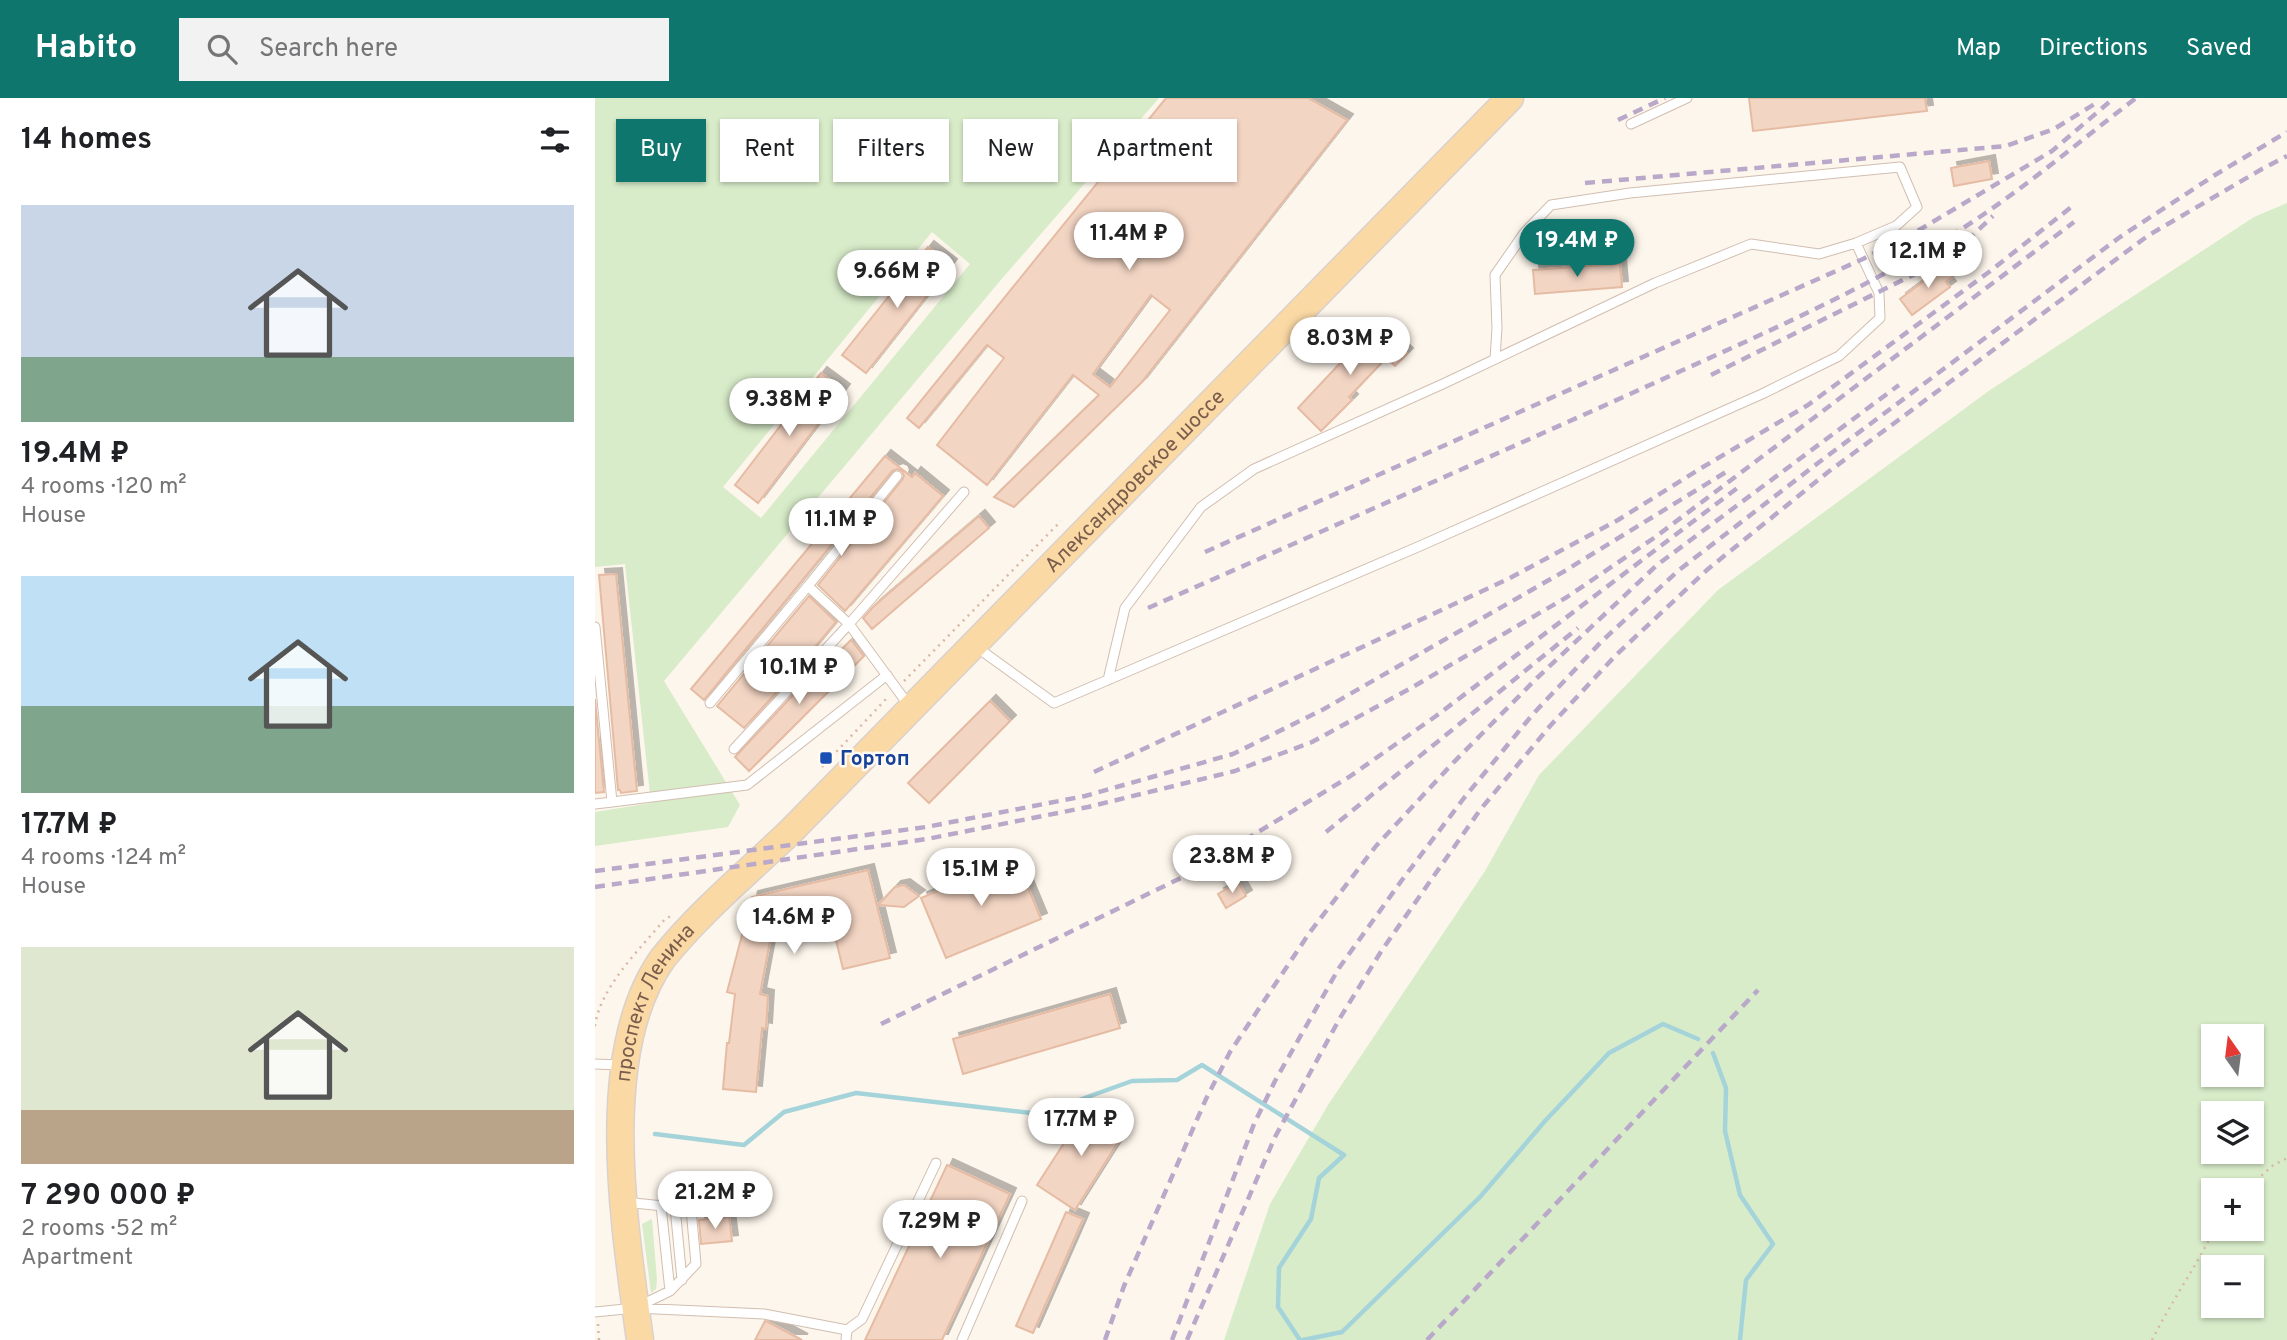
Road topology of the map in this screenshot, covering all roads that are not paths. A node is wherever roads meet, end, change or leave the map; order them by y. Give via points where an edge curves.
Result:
1 (1510, 98) edge
2 (1687, 98) edge
3 (1630, 124) dead end
4 (1856, 243) junction
5 (1495, 359) junction
6 (897, 476) dead end
7 (964, 492) dead end
8 (808, 586) junction
9 (849, 624) junction
10 (595, 627) edge
11 (974, 645) junction
12 (887, 675) junction
13 (1108, 680) junction
14 (904, 699) junction
15 (710, 703) dead end
16 (734, 749) dead end
17 (612, 802) junction
18 (595, 804) edge
19 (758, 863) joint
20 (608, 1064) edge
21 (936, 1163) dead end
22 (621, 1201) junction
23 (1022, 1201) dead end
24 (661, 1206) junction
25 (675, 1207) junction
26 (682, 1280) junction
27 (670, 1291) junction
28 (635, 1308) junction
29 (595, 1312) edge
30 (847, 1335) edge
31 (640, 1340) edge
32 (962, 1340) edge

1 - 11 main road, Александровское шоссе
2 - 3 lane
4 - 5 lane via 1819,254 1751,244 1655,283
4 - 5 lane via 1896,226 1917,207 1900,167 1551,205 1495,275
4 - 13 lane via 1879,293 1880,318 1839,356 1762,394
5 - 13 lane via 1254,469 1201,507 1125,608
6 - 8 lane
7 - 9 lane
8 - 9 lane
8 - 15 lane
9 - 12 lane
9 - 16 lane
10 - 17 lane
11 - 13 lane via 1054,703
11 - 14 main road, Александровское шоссе
12 - 14 lane
12 - 17 lane via 747,786
14 - 19 main road, Александровское шоссе
17 - 18 lane
19 - 20 main road, проспект Ленина via 662,959
20 - 22 main road, проспект Ленина
21 - 30 lane via 862,1319
22 - 24 lane
22 - 28 main road, проспект Ленина
23 - 32 lane
24 - 25 lane
24 - 27 lane
25 - 26 lane
25 - 26 lane via 691,1209 696,1264
26 - 27 lane
27 - 28 lane
28 - 29 lane
28 - 30 lane via 764,1314
28 - 31 main road, проспект Ленина

